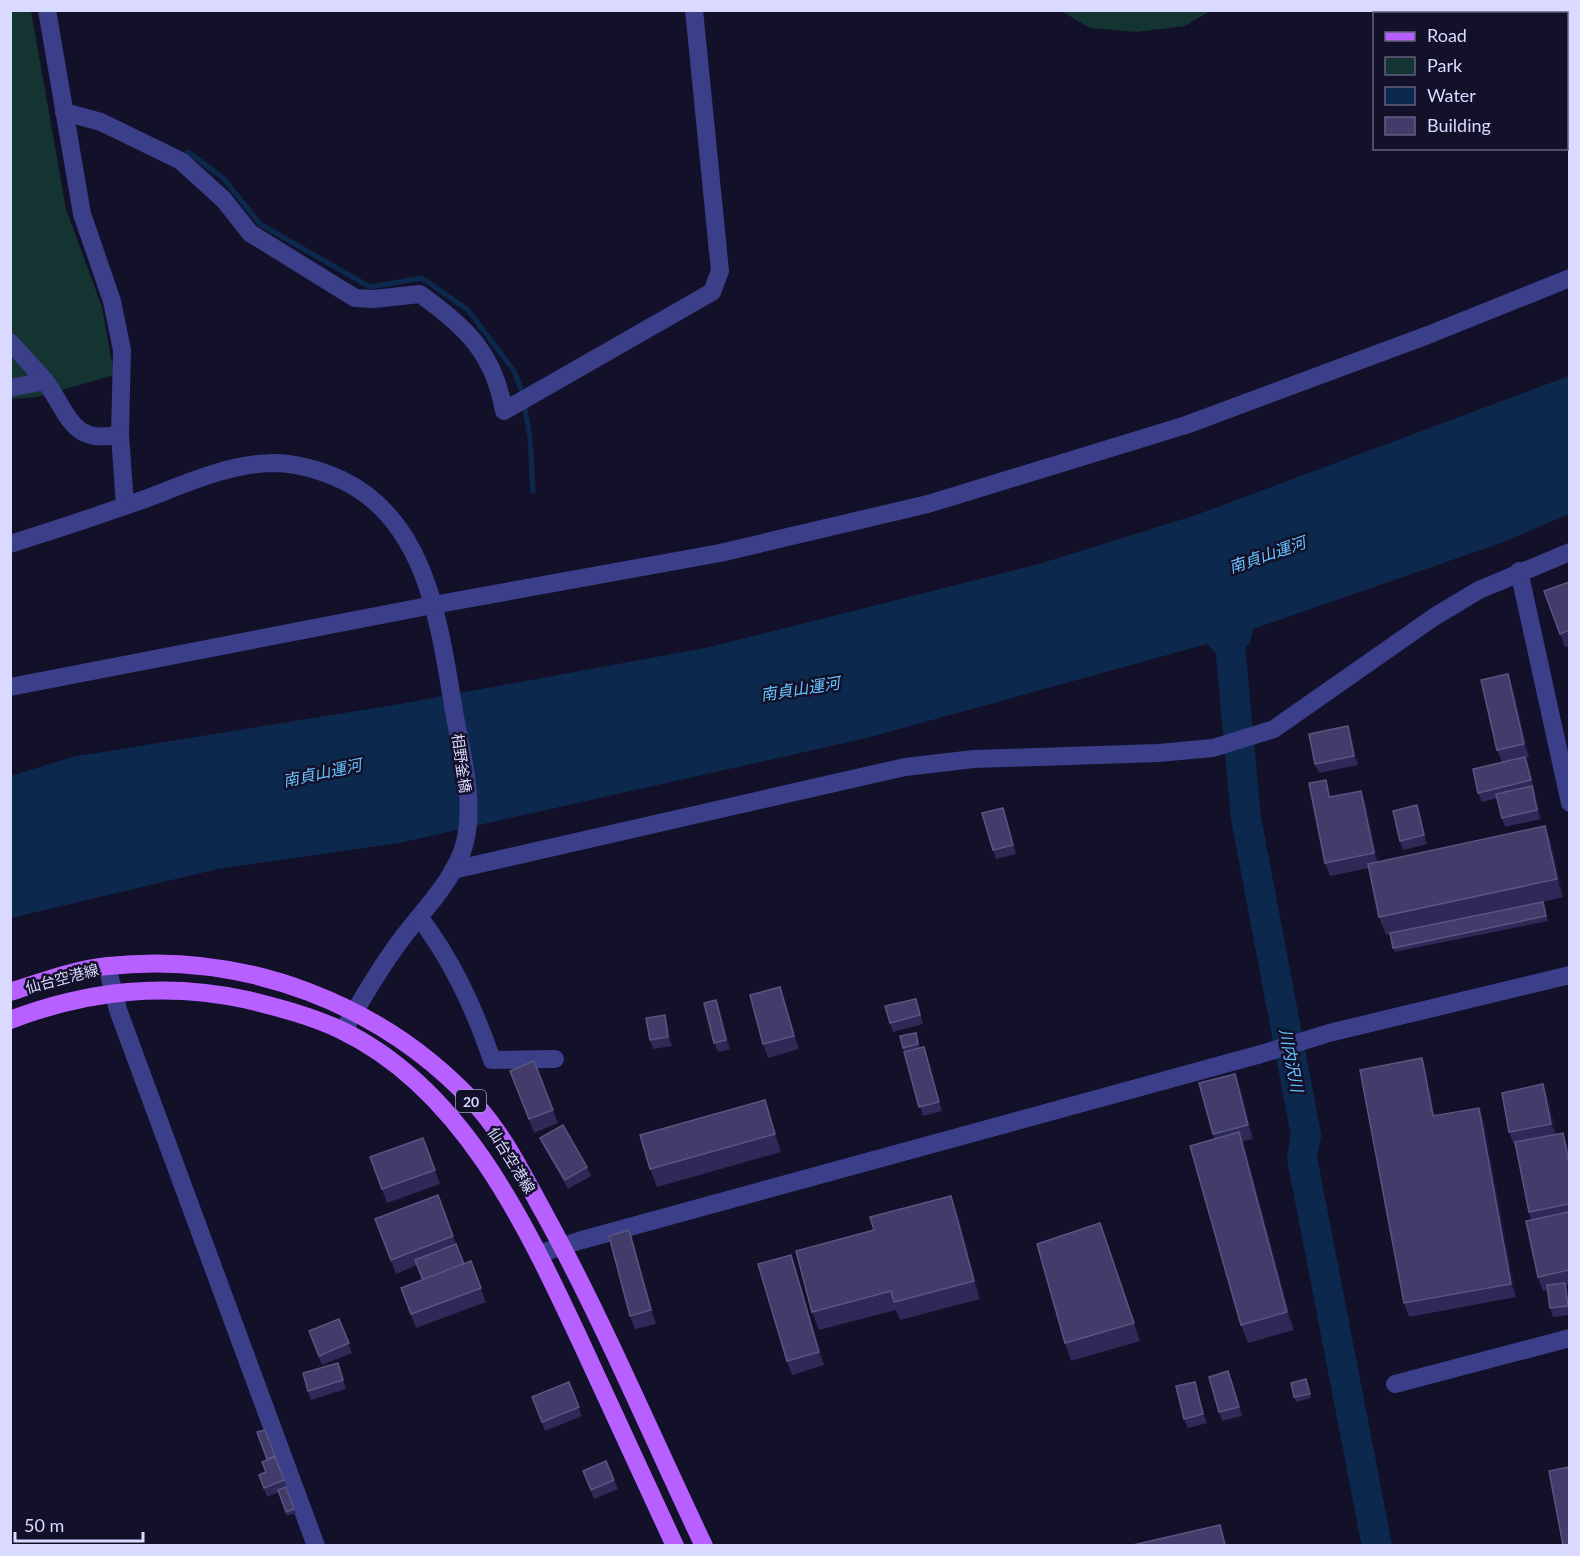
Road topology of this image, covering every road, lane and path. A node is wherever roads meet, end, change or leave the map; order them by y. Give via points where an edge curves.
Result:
1 (47, 10) edge
2 (694, 10) edge
3 (64, 112) junction
4 (1569, 278) edge
5 (10, 342) edge
6 (45, 381) junction
7 (10, 388) edge
8 (120, 434) junction
9 (125, 506) junction
10 (10, 544) edge
11 (1569, 552) edge
12 (1519, 571) junction
13 (433, 605) junction
14 (10, 687) edge
15 (1569, 803) edge
16 (453, 870) junction
17 (420, 918) junction
18 (107, 966) junction
19 (1569, 975) edge
20 (113, 991) junction
21 (10, 992) edge
22 (354, 1012) junction
23 (10, 1020) edge
24 (343, 1031) junction
25 (555, 1059) dead end
26 (562, 1246) junction
27 (538, 1254) junction
28 (1569, 1338) edge
29 (1395, 1384) dead end
30 (316, 1545) edge
31 (675, 1545) edge
32 (704, 1545) edge

1 - 3 street
2 - 3 street via 720,271 712,292 504,411 500,389 485,355 464,327 420,294 355,298 250,233 224,200 180,161 101,122
3 - 8 street via 82,214 112,301 122,350
4 - 13 street via 1186,425 927,504 720,553
5 - 6 street
6 - 7 street
6 - 8 street via 73,426 82,433 104,438
8 - 9 street
9 - 10 street, 相野釜橋
9 - 13 street, 相野釜橋 via 251,465 272,463 324,472 353,486 385,509 417,558
11 - 12 street
12 - 15 street
12 - 16 street via 1434,616 1274,729 1213,748 974,759 905,767
13 - 14 street
13 - 16 street, 相野釜橋 via 465,772 468,812 462,851
16 - 17 street, 相野釜橋
17 - 22 street, 相野釜橋 via 395,948
17 - 25 street via 453,965 474,1008 492,1060
18 - 20 street
18 - 21 main road, 仙台空港線 / 20
18 - 22 main road, 仙台空港線 / 20 via 179,963 225,968 282,981
19 - 26 street via 1301,1042
20 - 23 main road, 仙台空港線 / 20
20 - 24 main road, 仙台空港線 / 20 via 184,991 229,996 307,1016
20 - 30 street
22 - 24 street, 相野釜橋
22 - 26 main road, 仙台空港線 / 20 via 393,1034 439,1069 478,1107 521,1171
24 - 27 main road, 仙台空港線 / 20 via 424,1089 463,1130
26 - 27 street
26 - 32 main road, 仙台空港線 / 20
27 - 31 main road, 仙台空港線 / 20
28 - 29 street

